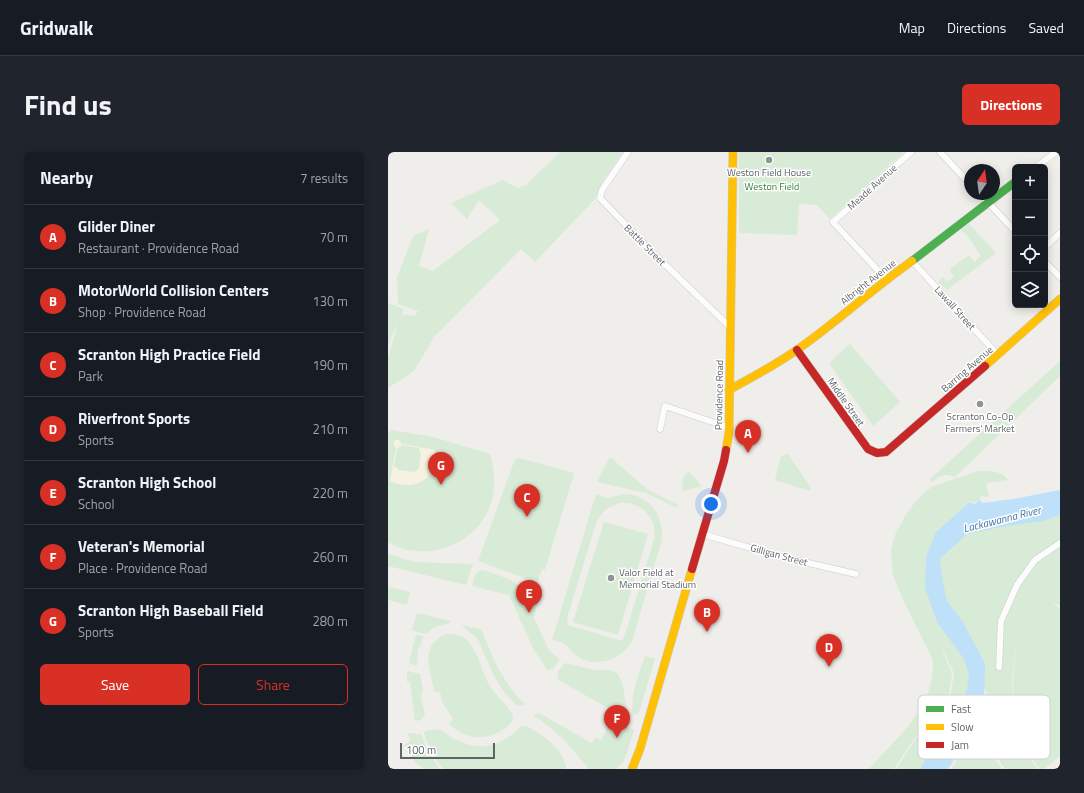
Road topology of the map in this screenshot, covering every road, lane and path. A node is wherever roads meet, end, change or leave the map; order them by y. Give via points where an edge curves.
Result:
1 (628, 152) edge
2 (733, 152) edge
3 (911, 152) edge
4 (940, 152) edge
5 (1056, 152) edge
6 (1040, 164) edge
7 (964, 178) edge
8 (1012, 184) edge
9 (988, 202) junction
10 (1012, 228) edge
11 (1060, 233) edge
12 (1048, 244) edge
13 (912, 261) junction
14 (1048, 265) edge
15 (1060, 278) edge
16 (886, 279) junction
17 (1060, 299) edge
18 (731, 328) junction
19 (797, 350) junction
20 (998, 355) junction
21 (729, 390) junction
22 (730, 428) junction
23 (660, 429) dead end
24 (886, 452) joint
25 (702, 534) junction
26 (1060, 543) edge
27 (856, 574) dead end
28 (999, 667) dead end
29 (640, 749) junction
30 (632, 769) edge
31 (637, 769) edge

1 - 18 street, Battle Street via 602,190 600,198
2 - 18 street, Providence Road
3 - 16 street, Meade Avenue via 833,222
4 - 7 street
5 - 6 street
8 - 9 street, Albright Avenue
9 - 10 street
9 - 13 street, Albright Avenue
11 - 12 street
13 - 16 street, Albright Avenue
13 - 20 street, Lawall Street
14 - 15 street
16 - 19 street, Albright Avenue
17 - 20 street, Barring Avenue
18 - 21 street, Providence Road
19 - 21 street, Albright Avenue
19 - 24 street, Middle Street via 868,449 876,454
20 - 24 street, Barring Avenue
21 - 22 street, Providence Road
22 - 23 street via 665,406
22 - 25 street, Providence Road via 724,461
25 - 27 street, Gilligan Street via 778,556
25 - 29 street, Providence Road
26 - 28 street via 1035,560 1017,585 1001,620
29 - 30 street, Providence Road
29 - 31 street

